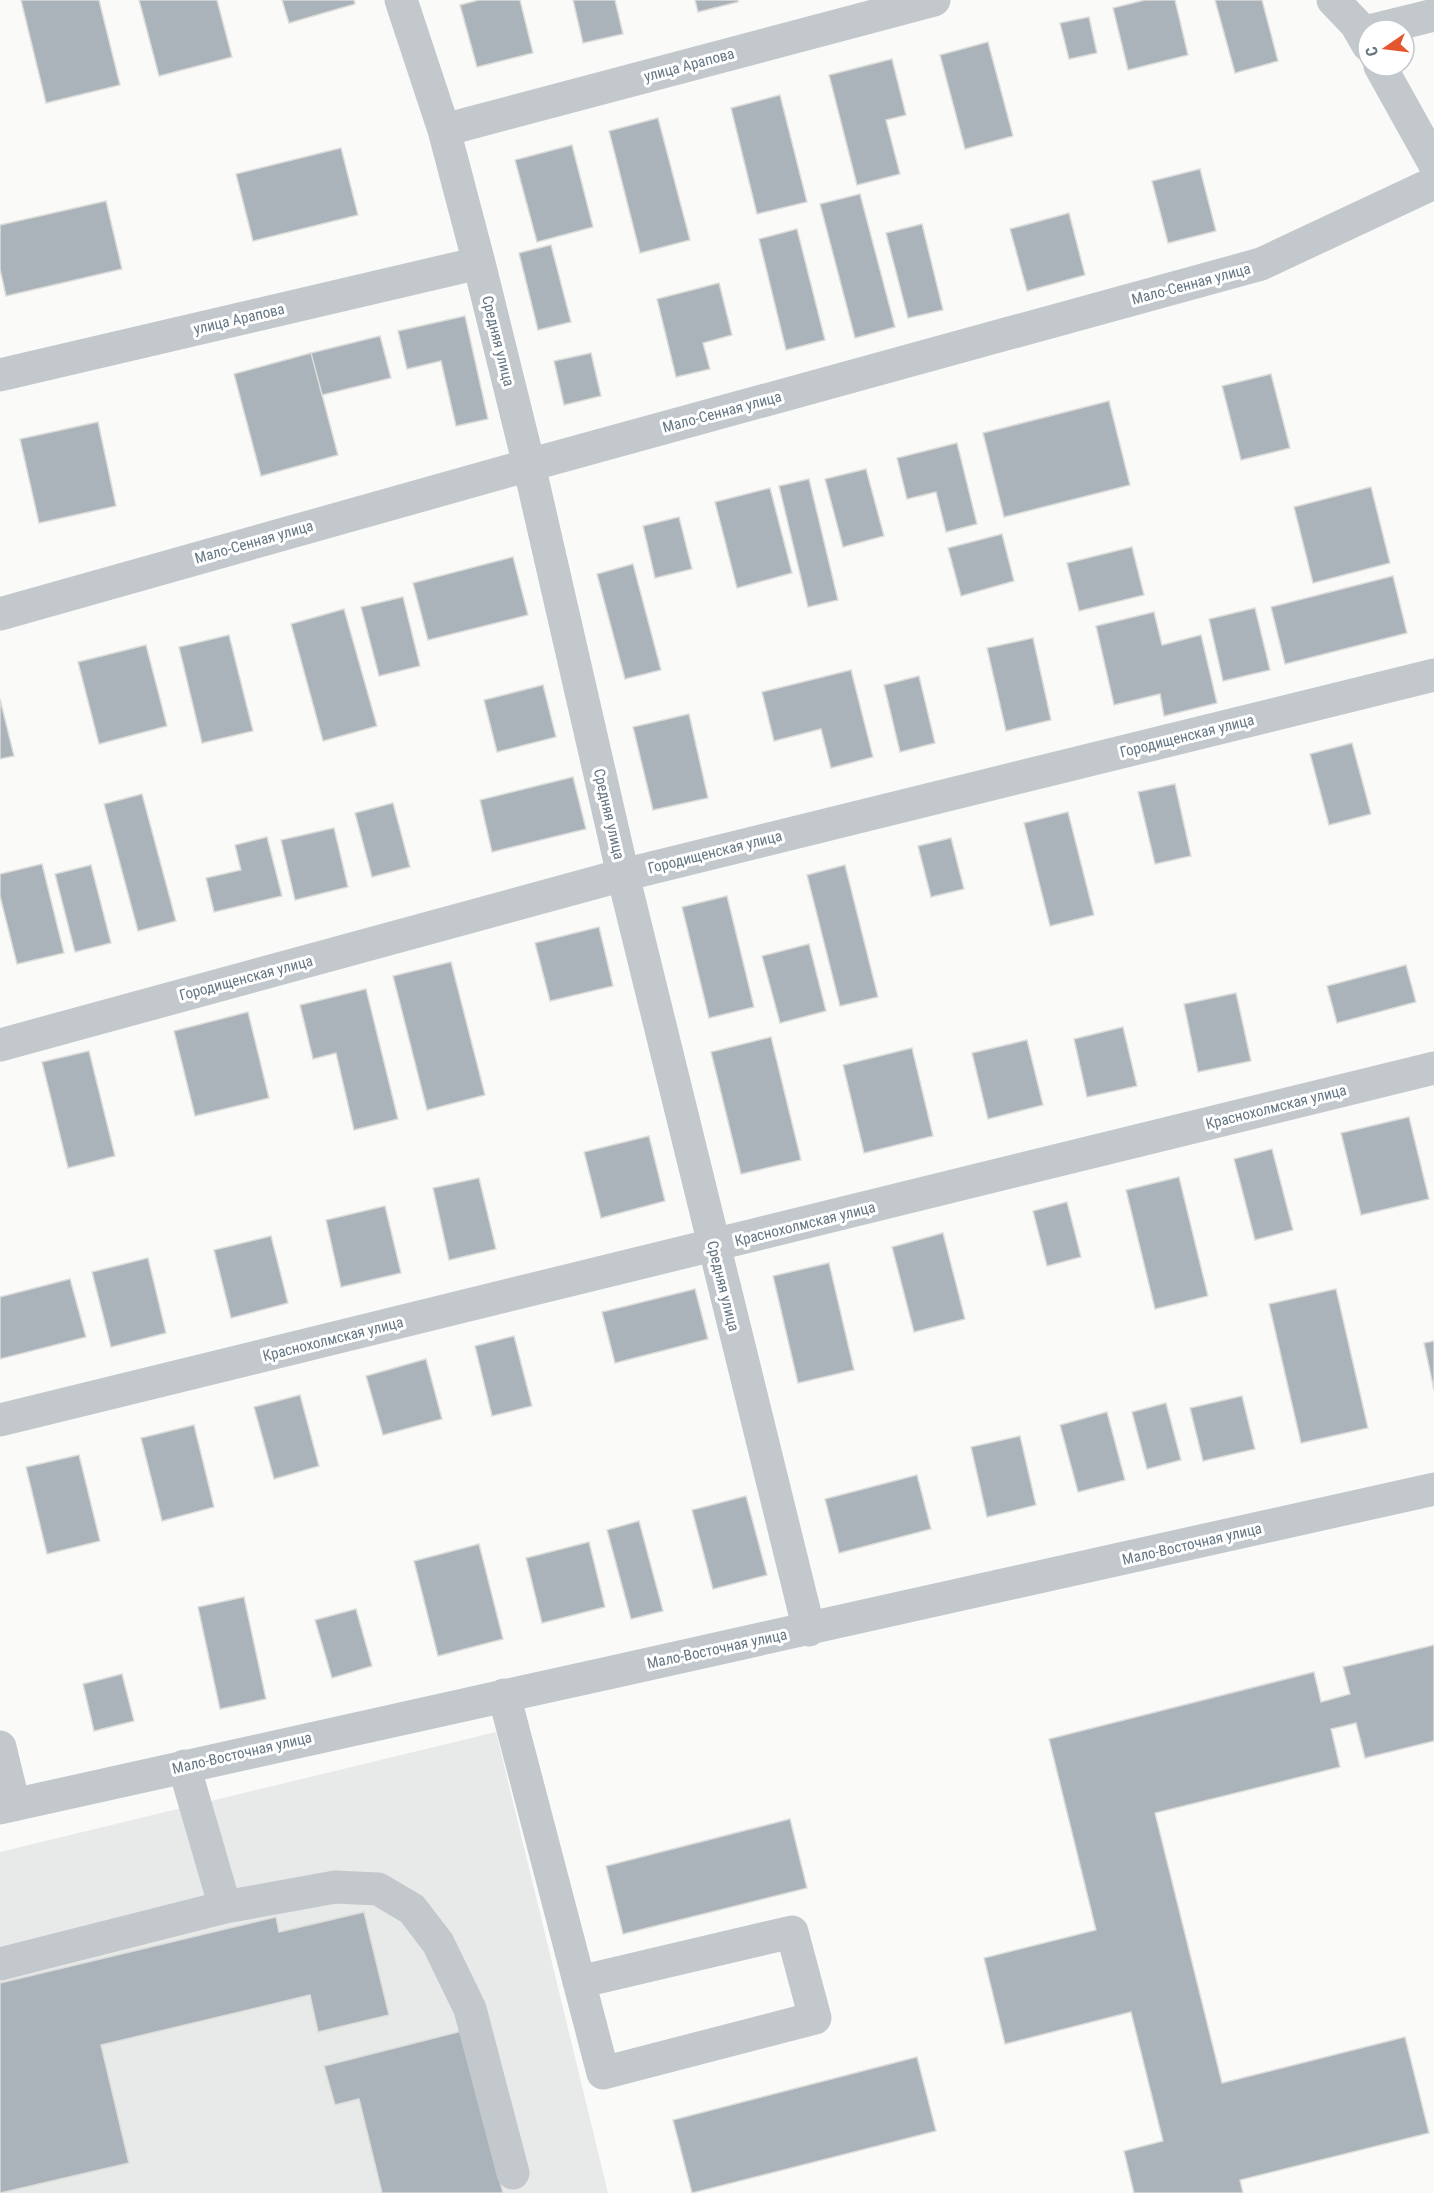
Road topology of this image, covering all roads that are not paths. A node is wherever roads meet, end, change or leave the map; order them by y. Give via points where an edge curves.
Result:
1 (401, 0) edge
2 (934, 0) edge
3 (1333, 0) edge
4 (1434, 15) edge
5 (1416, 20) edge
6 (1356, 23) edge
7 (1387, 78) edge
8 (444, 130) junction
9 (1434, 163) edge
10 (1434, 183) edge
11 (478, 263) junction
12 (0, 375) edge
13 (529, 465) junction
14 (0, 614) edge
15 (1434, 675) edge
16 (623, 875) junction
17 (0, 1045) edge
18 (1434, 1068) edge
19 (713, 1246) junction
20 (0, 1420) edge
21 (1434, 1489) edge
22 (808, 1630) junction
23 (504, 1695) junction
24 (0, 1747) edge
25 (184, 1766) junction
26 (7, 1807) edge
27 (225, 1907) junction
28 (0, 1964) edge
29 (579, 1982) junction
30 (513, 2173) dead end

1 - 8 street, Средняя улица
2 - 8 street, улица Арапова
3 - 6 street
4 - 5 street
7 - 9 street
8 - 11 street, Средняя улица
10 - 13 street, Мало-Сенная улица via 1262,264
11 - 12 street, улица Арапова
11 - 13 street, Средняя улица
13 - 14 street, Мало-Сенная улица
13 - 16 street, Средняя улица
15 - 16 street, Городищенская улица
16 - 17 street, Городищенская улица
16 - 19 street, Средняя улица
18 - 19 street, Краснохолмская улица
19 - 20 street, Краснохолмская улица
19 - 22 street, Средняя улица
21 - 22 street, Мало-Восточная улица
22 - 23 street, Мало-Восточная улица
23 - 25 street, Мало-Восточная улица
23 - 29 street
24 - 26 street
25 - 26 street, Мало-Восточная улица
25 - 27 street
27 - 28 street
27 - 30 street via 335,1887 378,1889 412,1909 438,1943 470,2009
29 - 29 street via 603,2073 815,2018 792,1932

